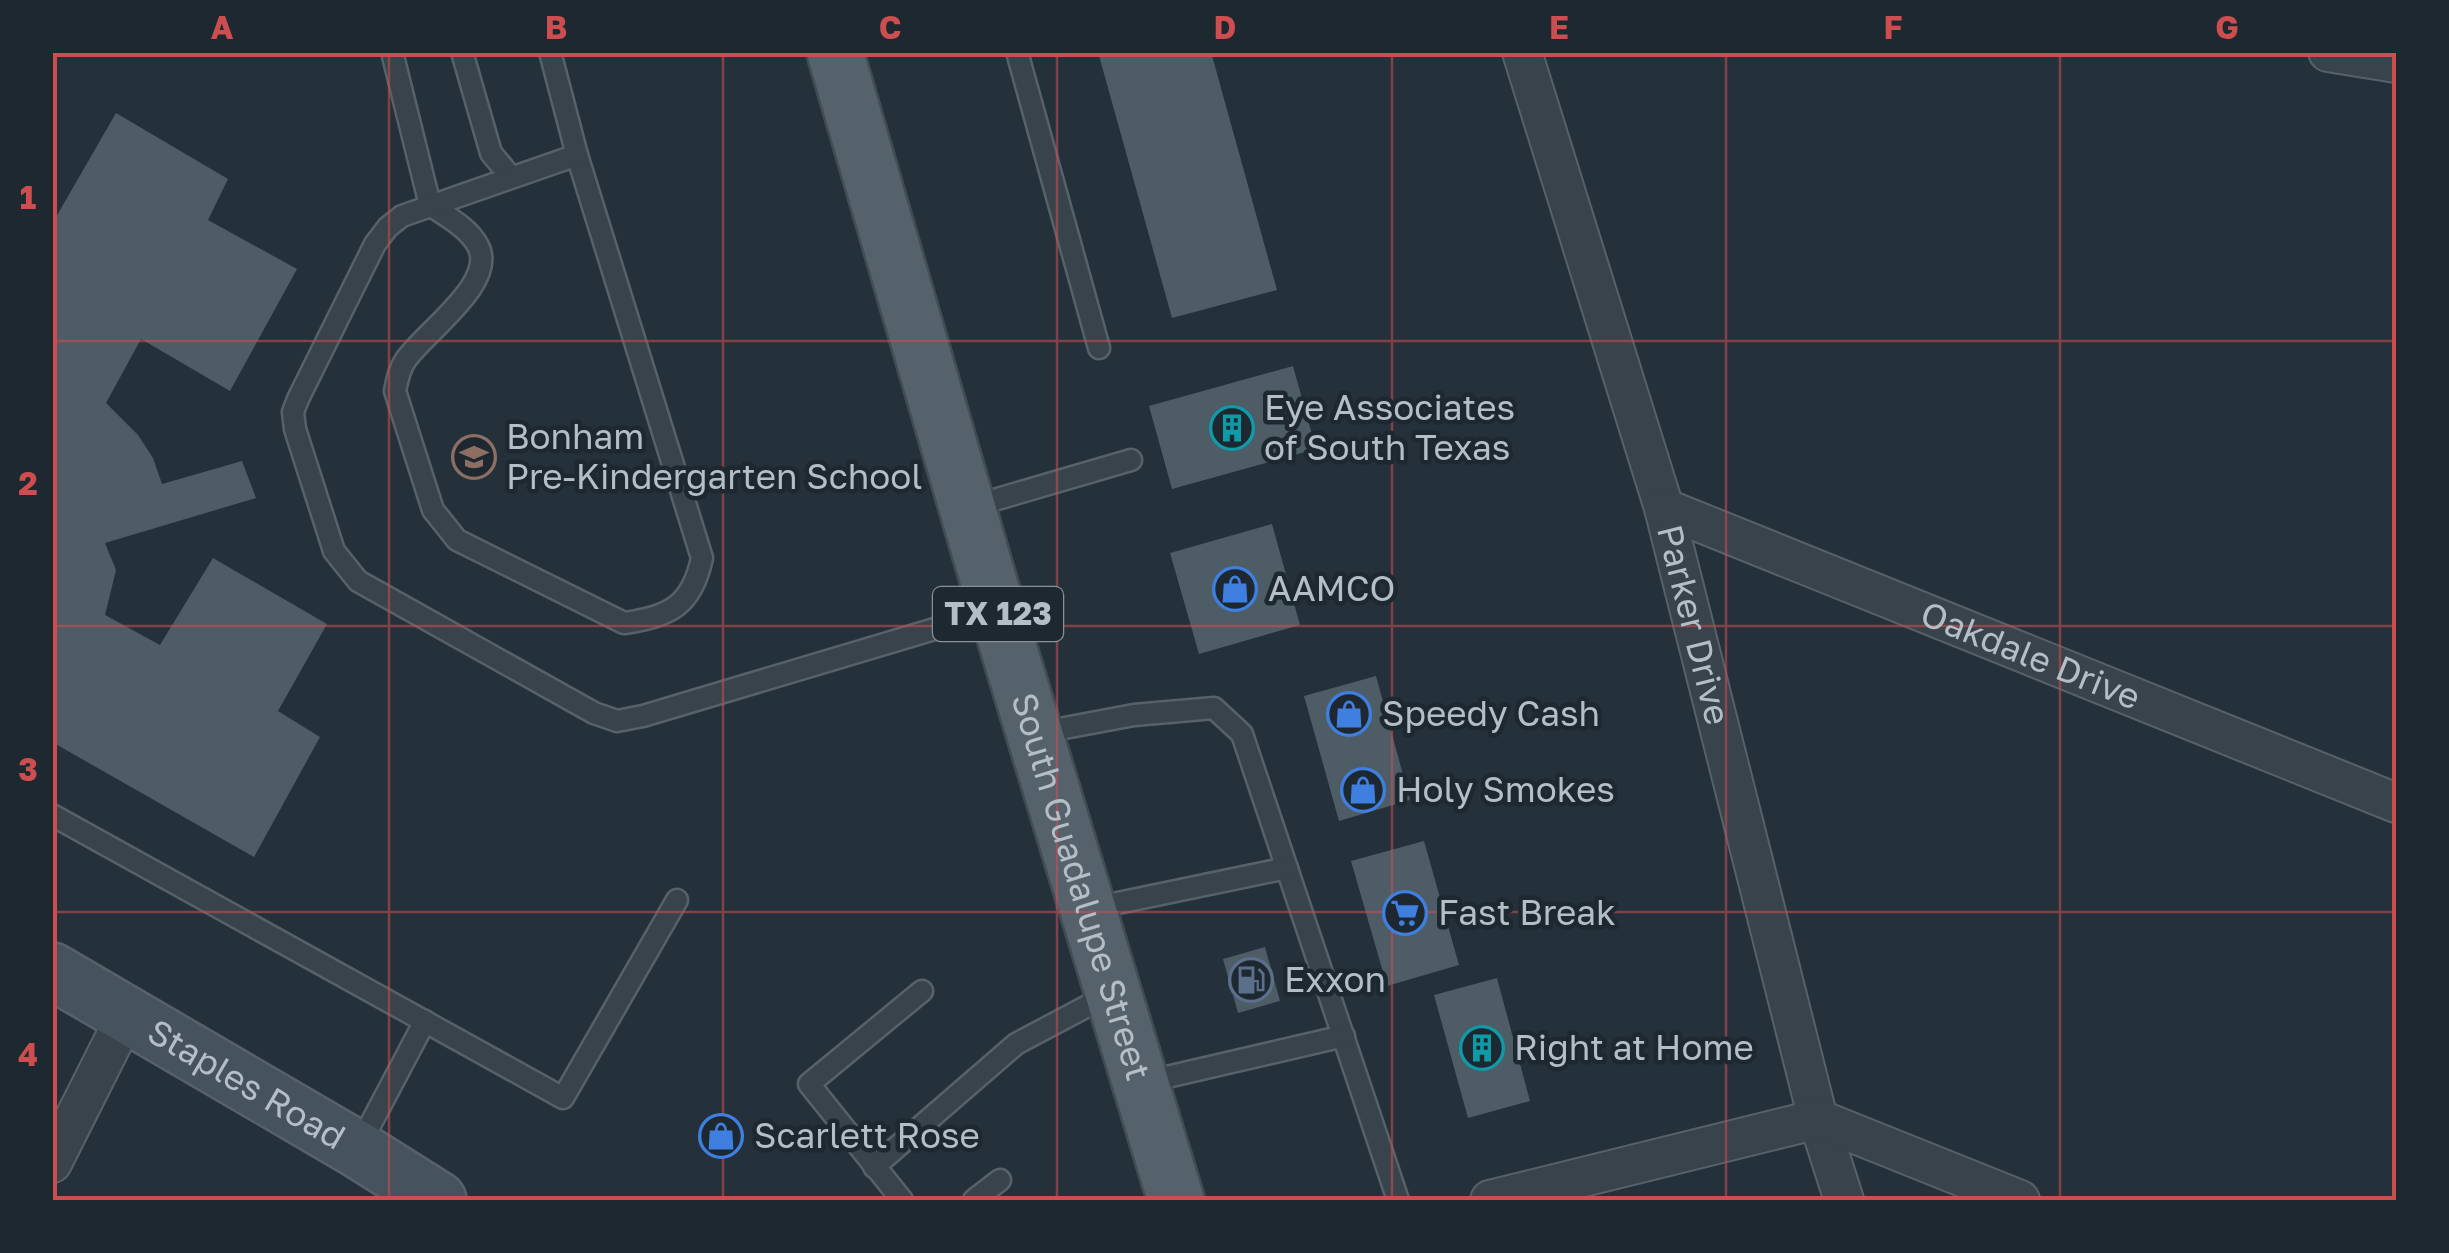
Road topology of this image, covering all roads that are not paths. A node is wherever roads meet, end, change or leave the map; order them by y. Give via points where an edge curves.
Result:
1 (392, 52) edge
2 (462, 52) edge
3 (550, 52) edge
4 (834, 52) edge
5 (1018, 52) edge
6 (1522, 52) edge
7 (2328, 52) edge
8 (2396, 62) edge
9 (577, 155) junction
10 (511, 178) junction
11 (430, 206) junction
12 (1099, 348) dead end
13 (1131, 460) dead end
14 (968, 508) junction
15 (1664, 508) junction
16 (997, 610) junction
17 (1035, 734) junction
18 (2396, 803) edge
19 (52, 815) edge
20 (1287, 868) junction
21 (677, 900) dead end
22 (1088, 909) junction
23 (52, 971) edge
24 (922, 991) dead end
25 (1114, 992) junction
26 (127, 1014) junction
27 (424, 1022) junction
28 (1344, 1036) junction
29 (1141, 1083) junction
30 (1818, 1119) junction
31 (357, 1148) junction
32 (52, 1163) edge
33 (874, 1167) junction
34 (1000, 1180) dead end
35 (1513, 1198) edge
36 (438, 1200) edge
37 (902, 1200) edge
38 (974, 1200) edge
39 (1176, 1200) edge
40 (1398, 1200) edge
41 (1844, 1200) edge
42 (2020, 1200) edge

1 - 11 lane
2 - 10 lane via 490,154
3 - 9 lane
4 - 14 main road, South Guadalupe Street / TX 123
5 - 12 lane
6 - 15 street, Parker Drive
7 - 8 street
9 - 10 lane
9 - 11 lane via 702,558 679,606 654,619 624,624 457,540 433,510 395,391 398,375 469,289 482,258 459,225
10 - 11 lane
11 - 16 lane via 402,216 375,244 294,412 334,552 358,581 617,721
13 - 14 lane
14 - 16 main road, South Guadalupe Street / TX 123
15 - 18 street, Oakdale Drive
15 - 30 street, Parker Drive
16 - 17 main road, South Guadalupe Street / TX 123
17 - 20 lane via 1214,708 1242,734
17 - 22 main road, South Guadalupe Street / TX 123
19 - 27 lane
20 - 22 lane
20 - 28 lane
21 - 27 lane via 562,1098
22 - 25 main road, South Guadalupe Street / TX 123
23 - 26 main road, Staples Road
24 - 33 lane via 809,1084
25 - 29 main road, South Guadalupe Street / TX 123
25 - 33 lane via 1016,1044
26 - 31 main road, Staples Road
26 - 32 street
27 - 31 lane
28 - 29 lane
28 - 40 lane
29 - 39 main road, South Guadalupe Street / TX 123
30 - 35 street
30 - 41 street, Parker Drive
30 - 42 street
31 - 36 main road, Staples Road
33 - 37 lane
34 - 38 lane

